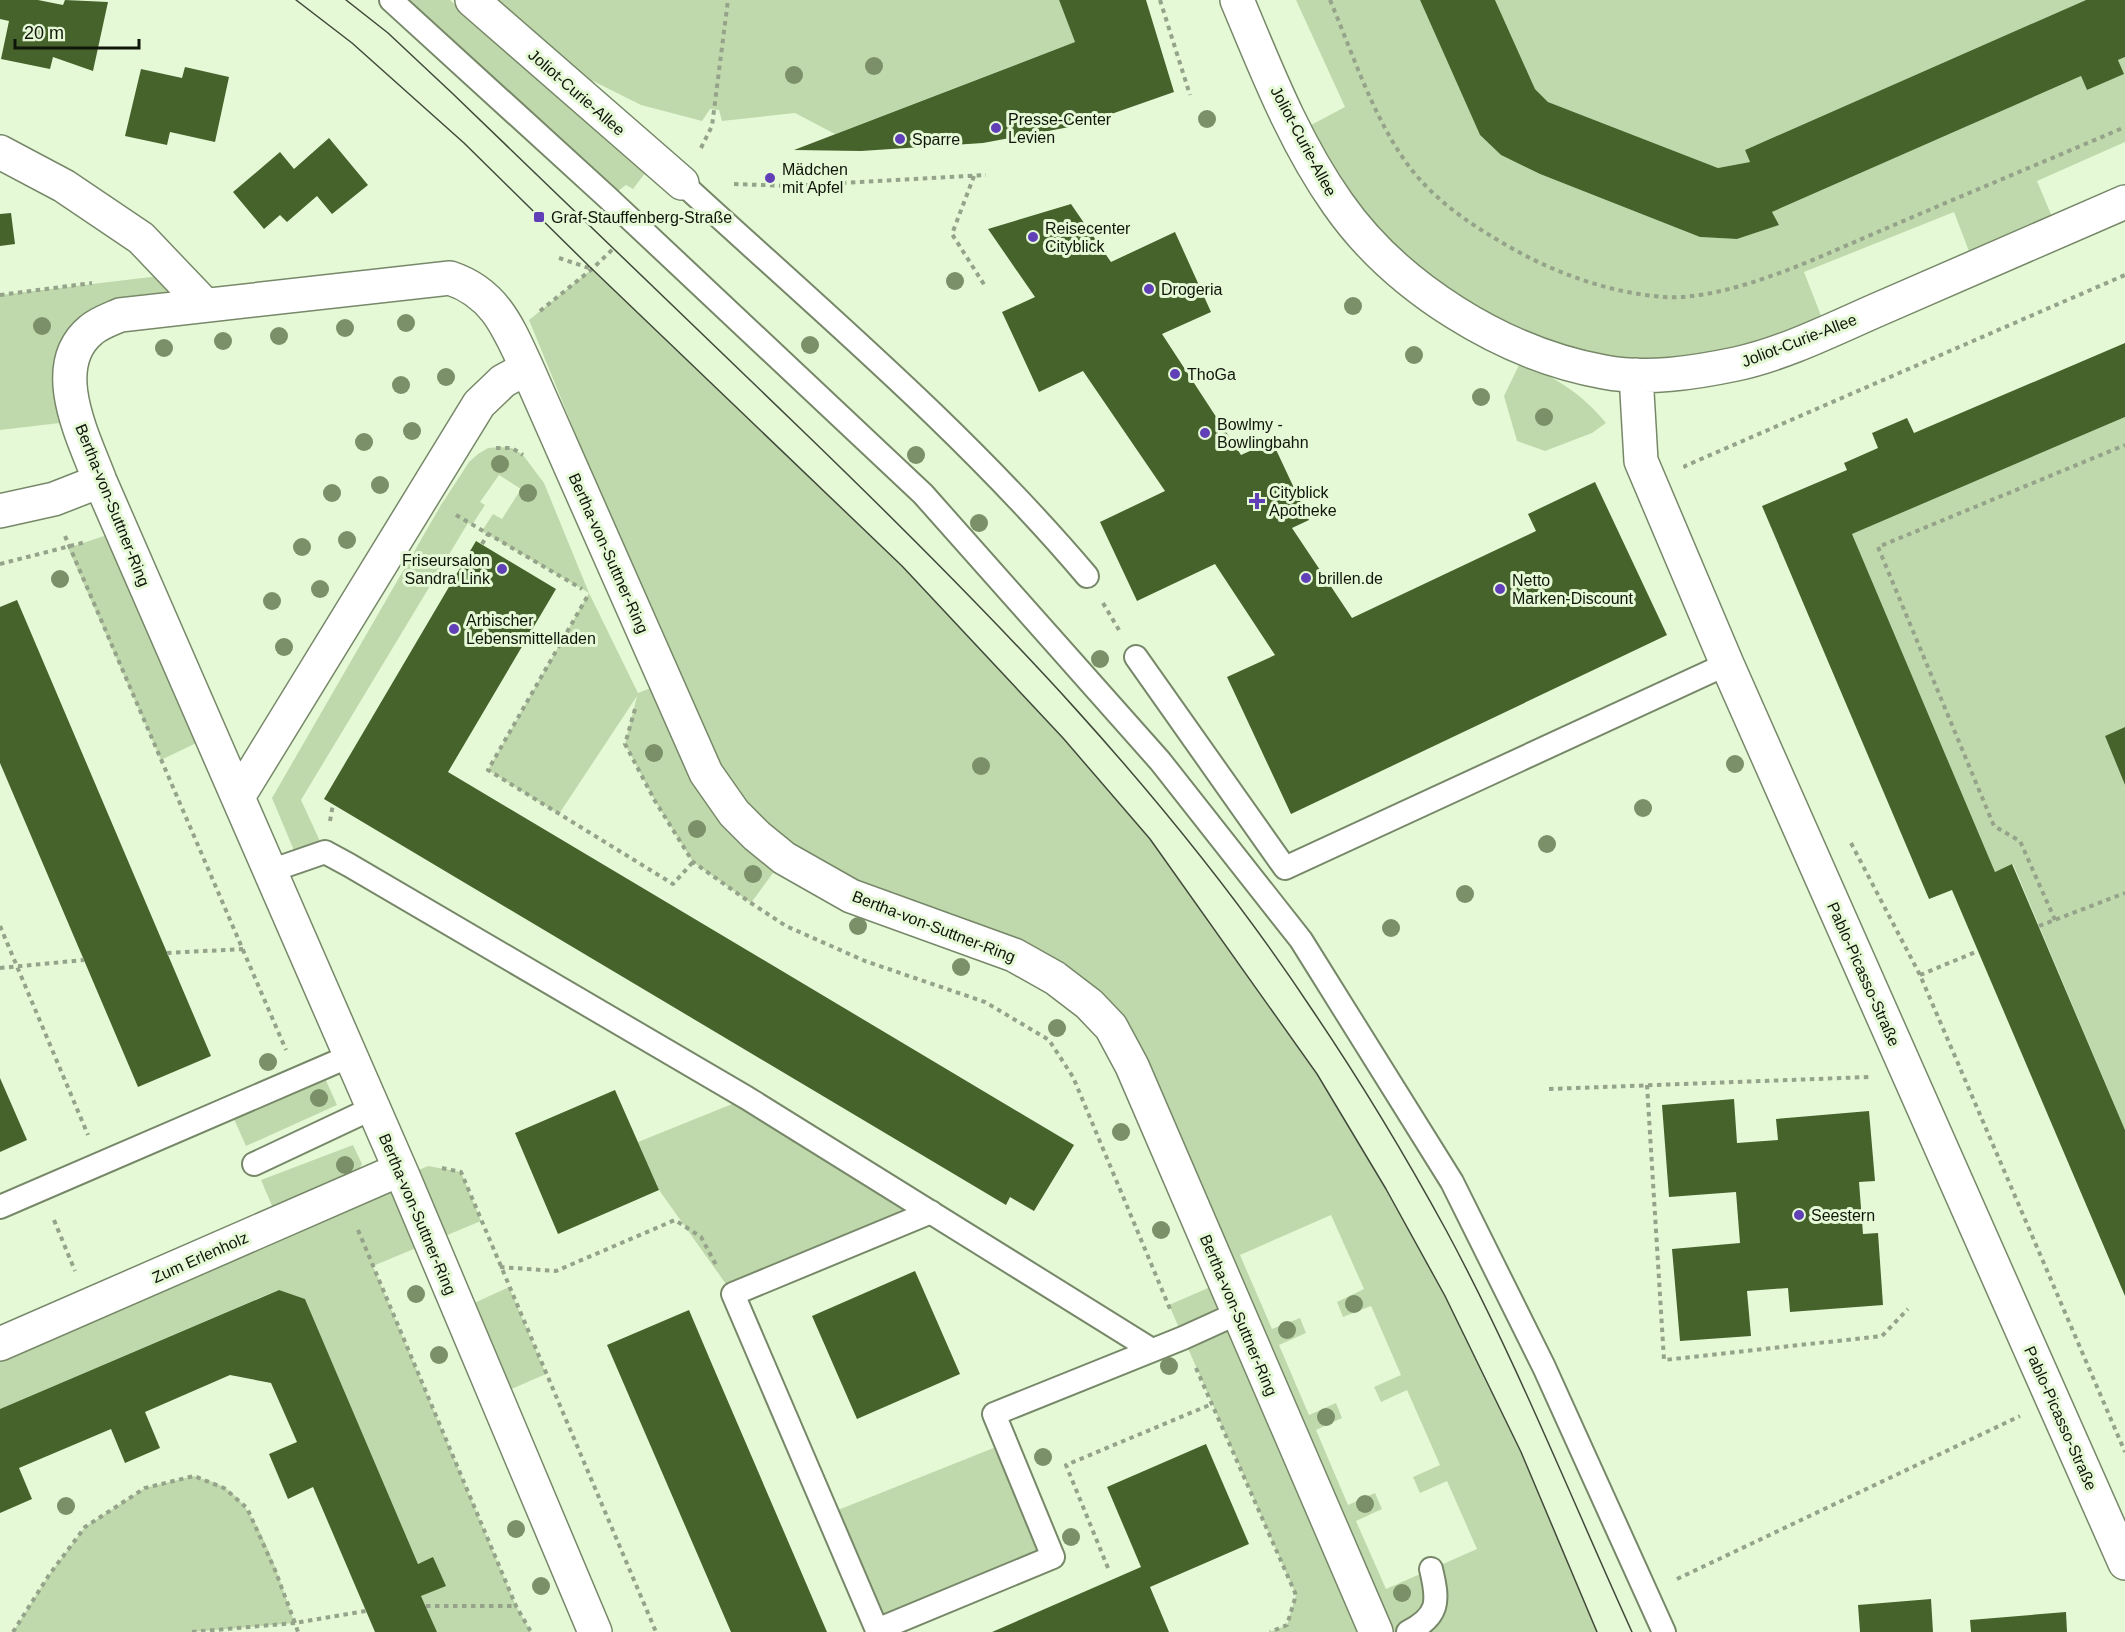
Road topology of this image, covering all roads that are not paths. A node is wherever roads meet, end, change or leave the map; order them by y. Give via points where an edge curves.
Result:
1 (391, 0) edge
2 (472, 0) edge
3 (1238, 0) edge
4 (0, 152) edge
5 (682, 183) joint
6 (2125, 202) edge
7 (204, 304) junction
8 (527, 368) junction
9 (1636, 375) junction
10 (100, 481) junction
11 (0, 511) edge
12 (1087, 576) road end
13 (1136, 657) road end
14 (1727, 664) junction
15 (238, 797) junction
16 (270, 871) junction
17 (351, 1056) junction
18 (373, 1108) junction
19 (254, 1164) dead end
20 (401, 1173) junction
21 (0, 1207) edge
22 (931, 1212) junction
23 (1238, 1314) junction
24 (0, 1344) edge
25 (1152, 1350) junction
26 (2125, 1563) edge
27 (1431, 1569) dead end
28 (595, 1632) edge
29 (1376, 1632) edge
30 (1408, 1632) edge
31 (1664, 1632) edge

1 - 31 lane via 590,181 922,494 1160,761 1264,893 1300,940 1452,1182 1544,1367
2 - 5 street, Joliot-Curie-Allee
3 - 9 street, Joliot-Curie-Allee via 1301,143 1338,204 1380,255 1444,306 1502,337 1570,363
4 - 7 street via 64,186 141,238
5 - 12 lane via 887,371 1017,497
6 - 9 street, Joliot-Curie-Allee via 1757,358 1678,374
7 - 8 street, Bertha-von-Suttner-Ring via 450,278 471,285 491,302
7 - 10 street, Bertha-von-Suttner-Ring via 120,315 91,330 75,351 69,374 77,421
8 - 15 street via 503,381 479,404
8 - 23 street, Bertha-von-Suttner-Ring via 706,772 734,813 784,858 851,896 1014,955 1055,978 1089,1004 1111,1027 1132,1066
9 - 14 street, Pablo-Picasso-Straße via 1641,461
10 - 11 street via 54,499
10 - 15 street, Bertha-von-Suttner-Ring
13 - 14 lane via 1285,868
14 - 26 street, Pablo-Picasso-Straße
15 - 16 street, Bertha-von-Suttner-Ring
16 - 17 street, Bertha-von-Suttner-Ring
16 - 22 lane via 325,852 747,1098
17 - 18 street, Bertha-von-Suttner-Ring
17 - 21 lane
18 - 19 lane
18 - 20 street, Bertha-von-Suttner-Ring
20 - 24 street, Zum Erlenholz via 343,1194
20 - 28 street, Bertha-von-Suttner-Ring
22 - 25 lane
22 - 25 lane via 733,1294 877,1630 1053,1557 994,1414
23 - 25 lane
23 - 29 street, Bertha-von-Suttner-Ring
27 - 30 lane via 1436,1591 1434,1610 1425,1623

